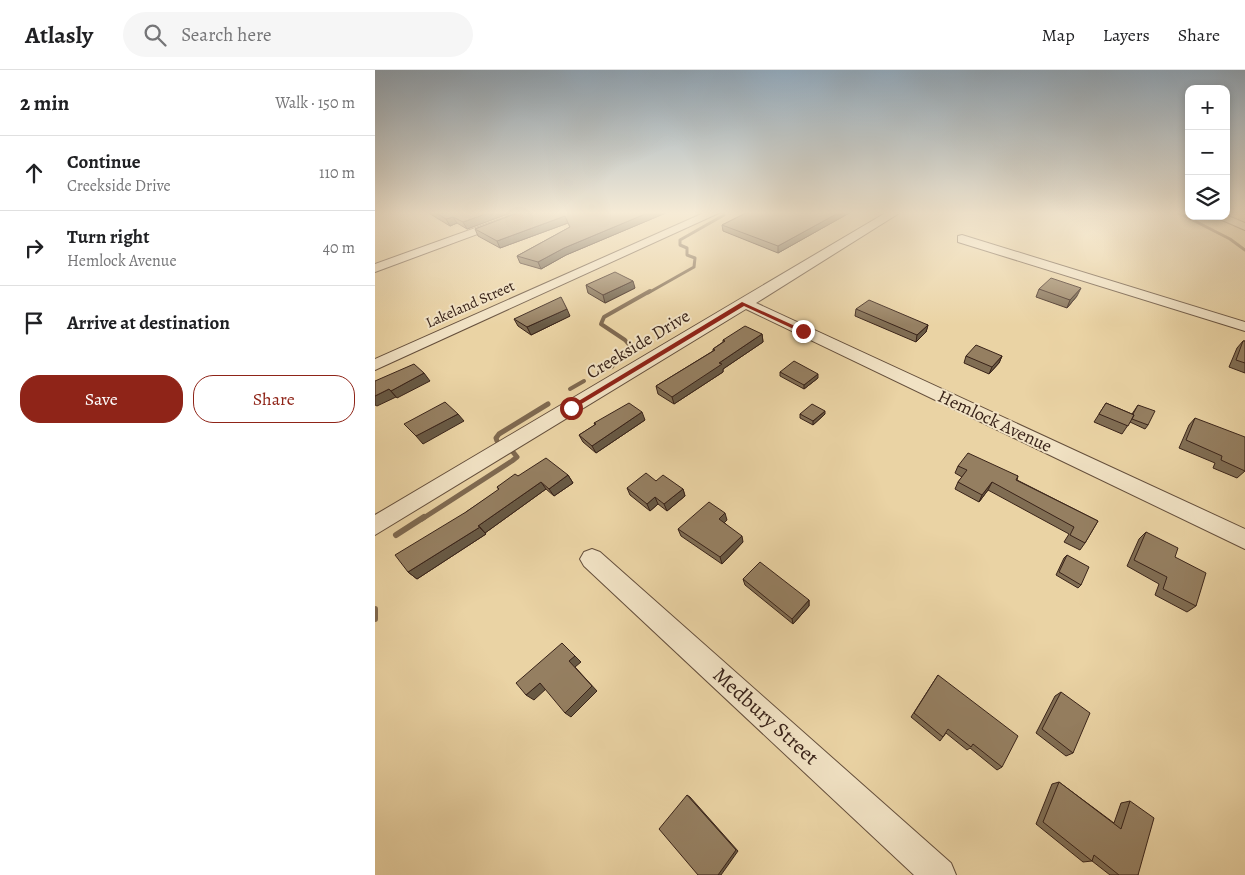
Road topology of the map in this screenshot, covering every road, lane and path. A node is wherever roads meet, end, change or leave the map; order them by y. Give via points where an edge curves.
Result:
1 (427, 250) edge
2 (632, 250) edge
3 (833, 250) edge
4 (995, 250) edge
5 (375, 268) edge
6 (744, 303) junction
7 (1245, 327) edge
8 (375, 364) edge
9 (375, 526) edge
10 (1245, 539) edge
11 (592, 559) dead end
12 (939, 875) edge

1 - 5 street
2 - 8 street, Lakeland Street
3 - 6 street, Creekside Drive
4 - 7 street
6 - 9 street, Creekside Drive
6 - 10 street, Hemlock Avenue
11 - 12 street, Medbury Street

